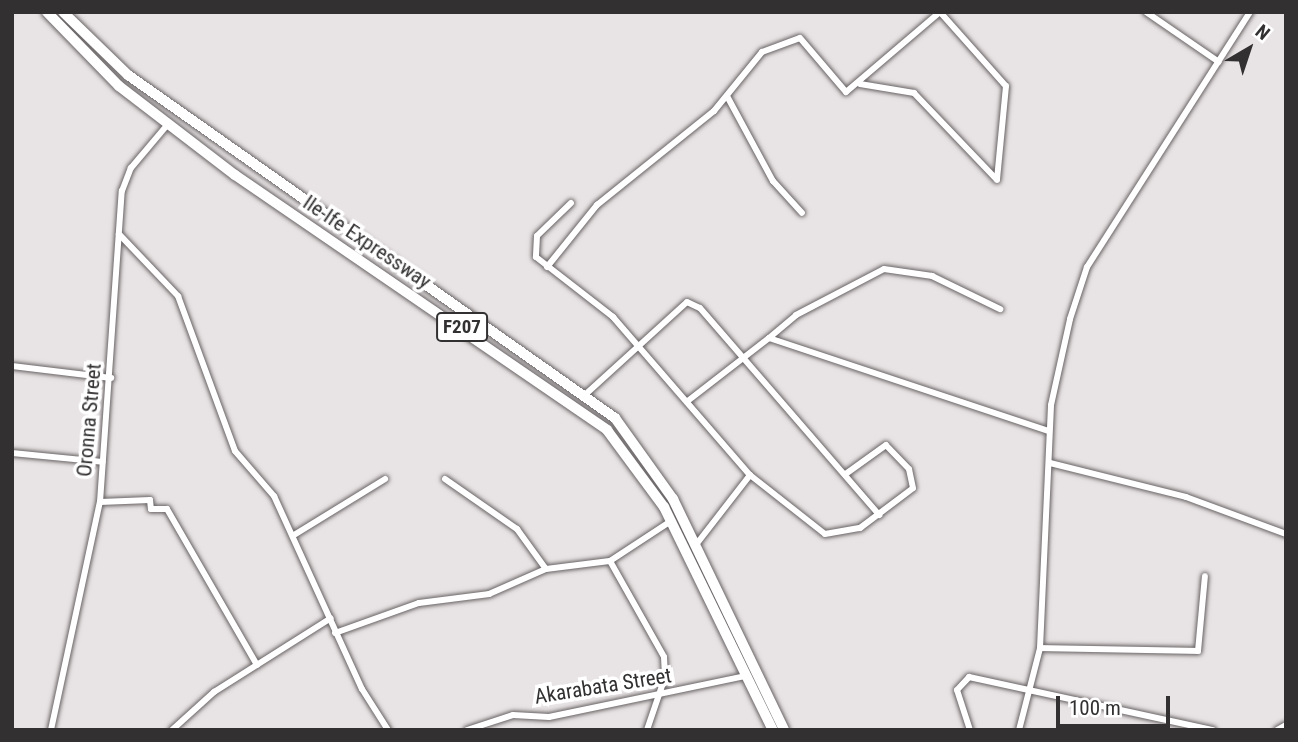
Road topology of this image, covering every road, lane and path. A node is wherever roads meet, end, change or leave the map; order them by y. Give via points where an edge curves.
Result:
1 (47, 12) edge
2 (63, 12) edge
3 (1146, 12) edge
4 (1250, 12) edge
5 (1219, 62) junction
6 (860, 84) junction
7 (727, 96) junction
8 (169, 124) junction
9 (571, 203) dead end
10 (802, 213) dead end
11 (119, 234) junction
12 (547, 267) junction
13 (1000, 309) dead end
14 (769, 338) junction
15 (639, 344) junction
16 (740, 358) junction
17 (12, 366) edge
18 (111, 378) junction
19 (587, 393) junction
20 (689, 400) junction
21 (1049, 431) junction
22 (12, 453) edge
23 (103, 462) junction
24 (1050, 463) junction
25 (847, 473) junction
26 (750, 475) junction
27 (385, 479) dead end
28 (445, 479) dead end
29 (100, 502) junction
30 (879, 515) junction
31 (671, 521) junction
32 (1286, 534) edge
33 (295, 535) junction
34 (695, 546) junction
35 (610, 561) junction
36 (546, 569) junction
37 (1205, 576) dead end
38 (331, 618) junction
39 (335, 633) junction
40 (1040, 648) junction
41 (257, 665) junction
42 (745, 676) junction
43 (1028, 691) junction
44 (657, 698) junction
45 (1286, 725) edge
46 (51, 730) edge
47 (172, 730) edge
48 (388, 730) edge
49 (467, 730) edge
50 (647, 730) edge
51 (773, 730) edge
52 (784, 730) edge
53 (970, 730) edge
54 (1019, 730) edge
55 (1213, 730) edge
56 (1277, 730) edge

1 - 8 main road, Ile-Ife Expressway / F207 via 119,86
2 - 19 main road, Ile-Ife Expressway / F207 via 128,75
3 - 5 street
4 - 5 street
5 - 21 street via 1087,267 1054,378
6 - 6 street via 914,93 997,180 1006,86 940,12
6 - 7 street via 838,90 823,59 800,38 762,52
7 - 10 street via 774,181
7 - 12 street via 603,198
8 - 11 street, Oronna Street via 131,168
8 - 31 main road, Ile-Ife Expressway / F207 via 349,254 573,401 628,453
9 - 12 street via 534,242 531,251
11 - 18 street, Oronna Street
11 - 33 street via 178,296 235,451 274,496
12 - 15 street
13 - 14 street via 932,276 884,268 796,315
14 - 16 street
14 - 21 street
15 - 16 street via 687,302 700,308
15 - 19 street
15 - 20 street
16 - 20 street
16 - 25 street via 778,406
17 - 18 street
18 - 23 street, Oronna Street
19 - 34 main road, Ile-Ife Expressway / F207 via 638,443
20 - 26 street
21 - 24 street
22 - 23 street
23 - 29 street, Oronna Street
24 - 32 street via 1186,497
24 - 40 street
25 - 30 street
25 - 30 street via 886,445 909,469 913,488
26 - 30 street via 825,534 860,528
26 - 34 street
27 - 33 street
28 - 36 street via 517,528
29 - 41 street via 150,500 151,509 167,509
29 - 46 street, Oronna Street
31 - 35 street
31 - 42 main road, Ile-Ife Expressway / F207
33 - 38 street
34 - 52 main road, Ile-Ife Expressway / F207
35 - 36 street
35 - 44 street via 664,657
36 - 39 street via 489,594 419,603
37 - 40 street via 1198,651
38 - 39 street
38 - 41 street
39 - 48 street
40 - 43 street
41 - 47 street
42 - 44 street, Akarabata Street
42 - 51 main road, Ile-Ife Expressway / F207
43 - 53 street via 969,677 961,681 958,701
43 - 54 street
43 - 55 street
44 - 49 street, Akarabata Street via 549,717 513,715
44 - 50 street
45 - 56 street

